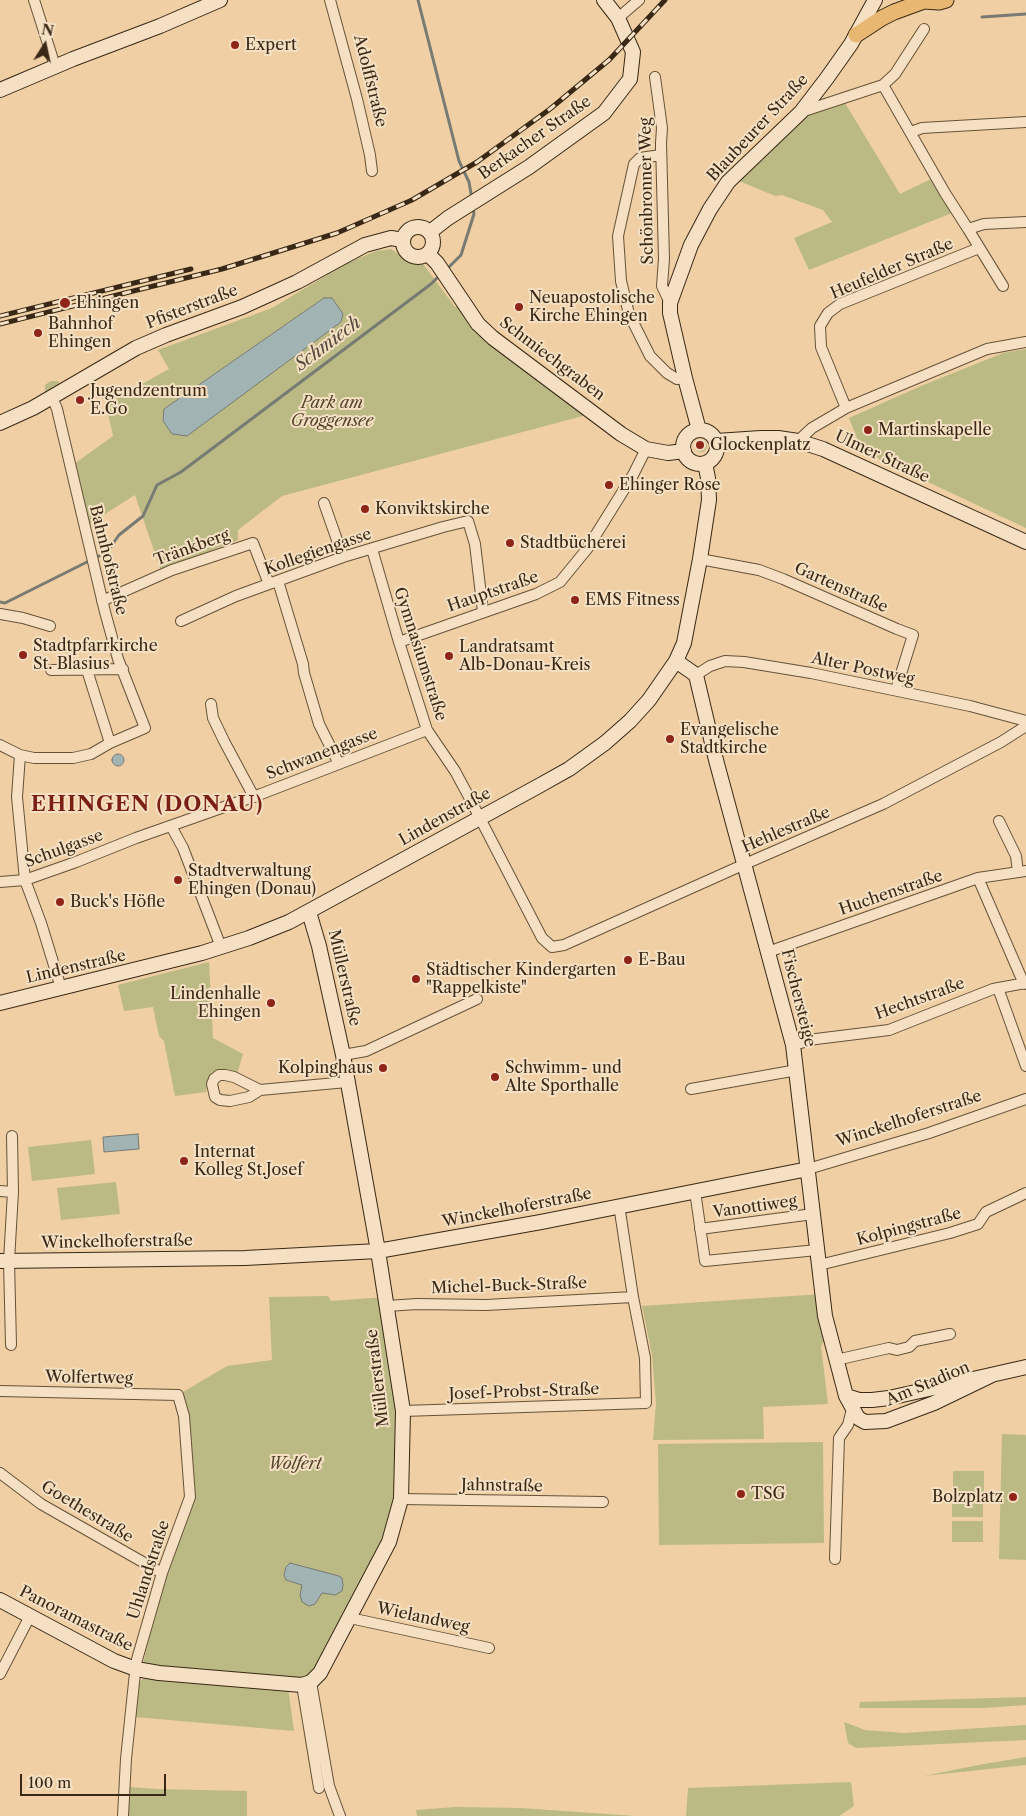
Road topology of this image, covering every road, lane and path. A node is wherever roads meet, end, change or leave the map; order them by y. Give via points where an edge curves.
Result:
1 (34, 0) edge
2 (220, 0) edge
3 (330, 0) edge
4 (604, 0) edge
5 (639, 0) edge
6 (875, 0) edge
7 (946, 0) edge
8 (923, 1) edge
9 (618, 18) junction
10 (924, 29) dead end
11 (856, 35) junction
12 (55, 66) junction
13 (655, 77) dead end
14 (883, 85) junction
15 (0, 90) edge
16 (801, 112) junction
17 (1026, 122) edge
18 (911, 132) junction
19 (661, 143) junction
20 (372, 171) dead end
21 (1026, 222) edge
22 (968, 230) junction
23 (430, 232) junction
24 (403, 240) junction
25 (979, 248) junction
26 (433, 258) junction
27 (1003, 286) dead end
28 (670, 303) junction
29 (1026, 342) edge
30 (685, 378) junction
31 (52, 396) junction
32 (846, 408) junction
33 (0, 423) edge
34 (699, 430) junction
35 (716, 441) junction
36 (798, 441) junction
37 (646, 449) junction
38 (684, 451) junction
39 (705, 463) junction
40 (324, 504) dead end
41 (1026, 542) edge
42 (372, 549) junction
43 (343, 558) junction
44 (700, 560) junction
45 (273, 583) junction
46 (102, 601) junction
47 (483, 612) junction
48 (0, 614) edge
49 (181, 622) dead end
50 (50, 626) dead end
51 (399, 642) junction
52 (676, 661) junction
53 (123, 669) junction
54 (51, 670) dead end
55 (87, 670) junction
56 (696, 675) junction
57 (896, 690) junction
58 (210, 704) dead end
59 (1026, 722) edge
60 (1026, 726) edge
61 (427, 730) junction
62 (110, 743) junction
63 (0, 745) edge
64 (20, 756) junction
65 (339, 764) junction
66 (254, 797) junction
67 (480, 818) junction
68 (999, 821) dead end
69 (171, 826) junction
70 (136, 838) joint
71 (745, 864) junction
72 (1022, 872) edge
73 (978, 878) junction
74 (25, 880) junction
75 (0, 882) edge
76 (309, 912) junction
77 (221, 947) junction
78 (552, 947) joint
79 (768, 952) junction
80 (1025, 983) edge
81 (62, 988) junction
82 (998, 988) junction
83 (477, 999) dead end
84 (0, 1003) edge
85 (793, 1044) junction
86 (343, 1056) junction
87 (1026, 1066) edge
88 (797, 1070) junction
89 (347, 1082) junction
90 (691, 1089) dead end
91 (260, 1090) dead end
92 (1026, 1099) edge
93 (12, 1136) dead end
94 (808, 1169) junction
95 (695, 1190) junction
96 (0, 1191) edge
97 (13, 1192) junction
98 (1026, 1193) edge
99 (619, 1205) junction
100 (813, 1214) junction
101 (700, 1229) junction
102 (817, 1250) junction
103 (378, 1251) junction
104 (5, 1261) edge
105 (819, 1265) junction
106 (633, 1297) junction
107 (387, 1306) junction
108 (950, 1334) dead end
109 (11, 1345) dead end
110 (836, 1360) junction
111 (1026, 1367) edge
112 (992, 1375) junction
113 (0, 1391) edge
114 (178, 1395) joint
115 (846, 1396) junction
116 (852, 1409) junction
117 (403, 1411) junction
118 (0, 1473) edge
119 (400, 1499) junction
120 (603, 1502) dead end
121 (835, 1559) dead end
122 (162, 1573) junction
123 (0, 1600) edge
124 (30, 1616) junction
125 (350, 1618) junction
126 (489, 1648) dead end
127 (136, 1669) junction
128 (0, 1674) edge
129 (306, 1683) junction
130 (123, 1816) edge
131 (340, 1816) edge

1 - 12 street
2 - 12 street
3 - 20 street, Adolffstraße via 357,99
4 - 9 street, Berkacher Straße
5 - 9 street
6 - 11 street, Blaubeurer Straße
7 - 8 main road
8 - 11 main road via 882,18
9 - 23 street, Berkacher Straße via 633,52 630,79 604,113
10 - 14 street via 895,74
11 - 16 street, Blaubeurer Straße
12 - 15 street
13 - 19 street, Schönbronner Weg
14 - 16 street
14 - 18 street
16 - 28 street, Blaubeurer Straße via 723,189 691,245
17 - 18 street via 922,128
18 - 22 street via 944,194
19 - 28 street, Schönbronner Weg via 662,286
19 - 30 street via 661,155 640,158 634,164 618,236 620,274 629,314 650,356 667,373 677,379
21 - 22 street via 984,224
22 - 25 street
23 - 24 street via 422,227 412,228
23 - 26 street via 434,242
24 - 26 street via 404,248 411,256
24 - 31 street, Pfisterstraße via 392,238 365,245 297,282 136,348
25 - 27 street
25 - 32 street, Heufelder Straße via 840,304 828,313 820,326 821,347
26 - 37 street, Schmiechgraben via 478,324 621,434
28 - 30 street, Blaubeurer Straße
29 - 32 street via 987,349
30 - 34 street, Blaubeurer Straße
31 - 33 street, Pfisterstraße
31 - 46 street, Bahnhofstraße
32 - 36 street via 812,428
34 - 35 street via 709,433
34 - 38 street via 688,435
35 - 36 street, Ulmer Straße via 761,438
35 - 39 street via 715,454
36 - 41 street, Ulmer Straße via 823,449
37 - 38 street, Schmiechgraben via 668,453
37 - 47 street, Hauptstraße via 587,549 560,582
38 - 39 street via 692,462
39 - 44 street, Lindenstraße via 709,500
40 - 43 street
42 - 43 street, Kollegiengasse
42 - 47 street, Kollegiengasse via 468,521 475,544
42 - 51 street, Gymnasiumstraße
43 - 45 street, Kollegiengasse
44 - 52 street, Lindenstraße via 684,643
44 - 57 street, Gartenstraße via 759,570 912,634
45 - 46 street, Tränkberg via 252,543 172,570
45 - 49 street, Kollegiengasse
45 - 65 street via 303,664 319,724
46 - 53 street, Bahnhofstraße
47 - 51 street, Hauptstraße
48 - 50 street
51 - 61 street, Gymnasiumstraße
52 - 56 street
52 - 67 street, Lindenstraße via 640,711 605,743 569,769
53 - 55 street
53 - 62 street, Bahnhofstraße via 145,728
54 - 55 street
55 - 62 street
56 - 57 street, Alter Postweg via 725,661 744,662
56 - 71 street, Fischersteige
57 - 59 street, Alter Postweg
58 - 66 street via 213,718
60 - 71 street, Hehlestraße via 883,804
61 - 65 street, Schwanengasse
61 - 67 street, Gymnasiumstraße via 455,771
62 - 64 street via 91,754 73,758
63 - 64 street
64 - 74 street via 17,798
65 - 66 street, Schwanengasse
66 - 69 street, Schwanengasse
67 - 76 street, Lindenstraße
67 - 78 street, Gymnasiumstraße via 542,938
68 - 72 street
69 - 70 street, Schwanengasse
69 - 77 street via 184,848
70 - 74 street, Schulgasse
71 - 78 street, Hehlestraße via 564,945
71 - 79 street, Fischersteige
72 - 73 street, Huchenstraße
73 - 79 street, Huchenstraße
73 - 80 street
74 - 75 street, Schulgasse
74 - 81 street
76 - 77 street, Lindenstraße
76 - 86 street, Müllerstraße
77 - 81 street, Lindenstraße
79 - 85 street, Fischersteige
80 - 82 street, Hechtstraße
81 - 84 street, Lindenstraße
82 - 85 street, Hechtstraße via 889,1030
82 - 87 street
83 - 86 street via 366,1051
85 - 88 street, Fischersteige
86 - 89 street, Müllerstraße
88 - 90 street
88 - 94 street, Fischersteige
89 - 91 street
89 - 103 street, Müllerstraße
92 - 94 street, Winckelhoferstraße via 930,1133
93 - 97 street
94 - 95 street, Winckelhoferstraße
94 - 100 street, Fischersteige
95 - 99 street, Winckelhoferstraße
95 - 101 street
96 - 97 street
97 - 104 street
98 - 105 street, Kolpingstraße via 986,1212 978,1224
99 - 103 street, Winckelhoferstraße
99 - 106 street
100 - 101 street, Vanottiweg
100 - 102 street, Fischersteige
101 - 102 street via 705,1262
102 - 105 street, Fischersteige
103 - 104 street, Winckelhoferstraße via 245,1258
103 - 107 street, Müllerstraße
104 - 109 street
105 - 110 street, Fischersteige via 825,1316
106 - 107 street, Michel-Buck-Straße via 486,1305
106 - 117 street, Josef-Probst-Straße via 645,1358 646,1402
107 - 117 street, Müllerstraße
108 - 110 street via 897,1350 889,1348
110 - 115 street, Fischersteige
111 - 112 street, Am Stadion
112 - 115 street, Am Stadion via 872,1400
112 - 116 street, Am Stadion via 934,1403 886,1421 865,1422
113 - 114 street, Wolfertweg
114 - 122 street, Uhlandstraße via 184,1416 190,1496
115 - 116 street, Fischersteige
116 - 121 street via 848,1425 839,1438
117 - 119 street, Müllerstraße
118 - 122 street, Goethestraße via 41,1504
119 - 120 street, Jahnstraße
119 - 125 street, Müllerstraße via 389,1542
122 - 127 street, Uhlandstraße
123 - 124 street, Panoramastraße
124 - 127 street, Panoramastraße via 114,1661
124 - 128 street
125 - 126 street, Wielandweg
125 - 129 street, Müllerstraße via 320,1673
127 - 129 street
127 - 130 street, Uhlandstraße
129 - 131 street via 324,1787

